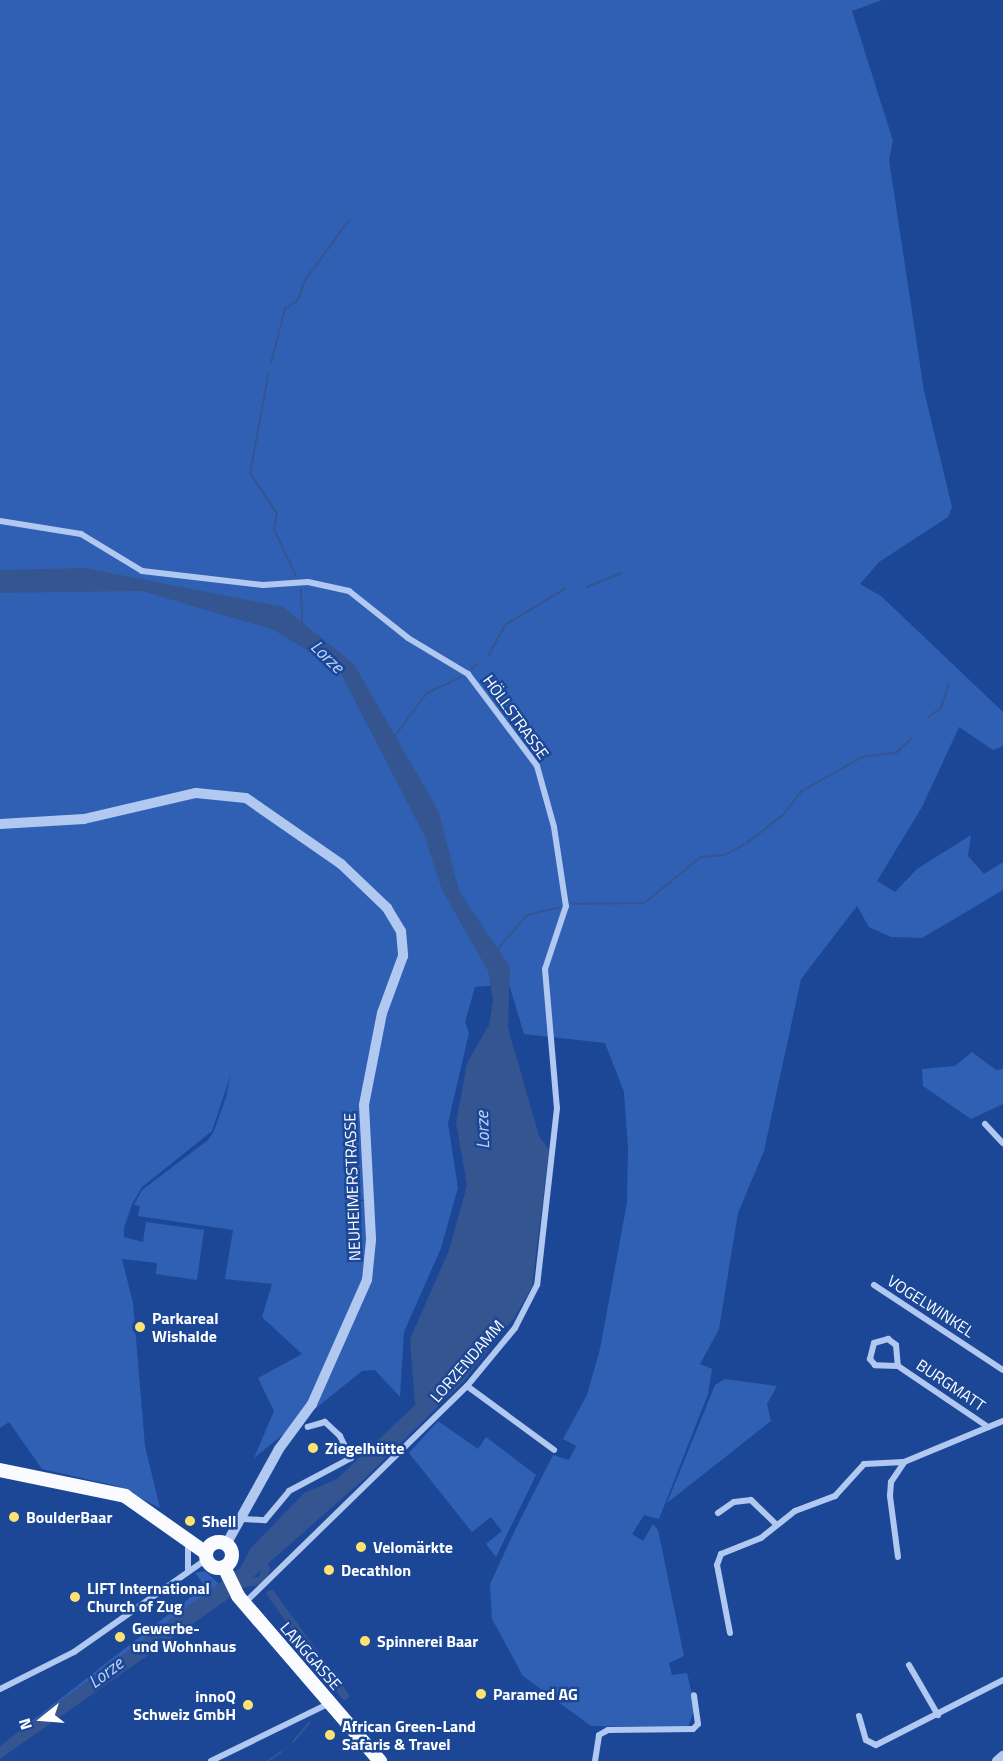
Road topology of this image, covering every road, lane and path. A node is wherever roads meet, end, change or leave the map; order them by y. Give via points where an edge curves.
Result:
1 (0, 520) edge
2 (0, 824) edge
3 (545, 989) joint
4 (985, 1124) dead end
5 (1003, 1143) edge
6 (874, 1285) dead end
7 (898, 1366) junction
8 (1003, 1370) edge
9 (467, 1386) junction
10 (1003, 1421) edge
11 (308, 1427) dead end
12 (988, 1427) junction
13 (554, 1450) dead end
14 (904, 1462) junction
15 (0, 1470) edge
16 (718, 1513) dead end
17 (243, 1519) junction
18 (776, 1524) junction
19 (172, 1526) junction
20 (227, 1543) junction
21 (188, 1544) junction
22 (208, 1552) junction
23 (898, 1557) dead end
24 (188, 1569) junction
25 (225, 1572) junction
26 (241, 1600) junction
27 (730, 1633) dead end
28 (909, 1665) dead end
29 (1003, 1680) edge
30 (0, 1689) edge
31 (694, 1695) dead end
32 (330, 1703) junction
33 (938, 1715) junction
34 (859, 1716) dead end
35 (1003, 1756) edge
36 (211, 1761) edge
37 (380, 1761) edge
38 (595, 1761) edge
39 (998, 1761) edge

1 - 3 street, HÖLLSTRASSE via 81,534 142,571 230,583 308,582 348,591 408,638 468,674 537,766 554,827 566,906 548,958
2 - 17 street, NEUHEIMERSTRASSE via 84,819 196,793 246,798 341,864 387,908 401,931 403,956 382,1013 364,1105 370,1240 367,1280 312,1404 279,1449
3 - 9 street, LORZENDAMM via 557,1108 537,1285 515,1328
4 - 5 street
6 - 8 street, VOGELWINKEL
7 - 7 street, BURGMATT via 896,1345 888,1339 874,1343 870,1359 875,1365
7 - 12 street, BURGMATT
9 - 13 street
9 - 26 street, LORZENDAMM
10 - 12 street, BURGMATT
11 - 17 street via 325,1422 340,1436 351,1458 289,1491 265,1520
12 - 14 street, BURGMATT
14 - 18 street, BURGMATT via 864,1464 836,1496
14 - 23 street via 891,1482 890,1496
15 - 19 main road via 108,1489
16 - 18 street via 734,1502 752,1500
17 - 20 street, NEUHEIMERSTRASSE
18 - 27 street, BURGMATT via 748,1545 721,1554 717,1565
19 - 21 main road
19 - 22 main road
20 - 22 main road
20 - 25 main road via 233,1554
21 - 22 main road
21 - 24 street
22 - 24 street
22 - 25 main road
24 - 30 street via 74,1652
25 - 26 main road, LANGGASSE
26 - 32 main road, LANGGASSE
28 - 33 street
29 - 33 street
31 - 38 street via 698,1724 693,1730 608,1730 599,1735
32 - 36 street
32 - 37 main road, LANGGASSE
33 - 34 street via 876,1744 866,1740
35 - 39 street

